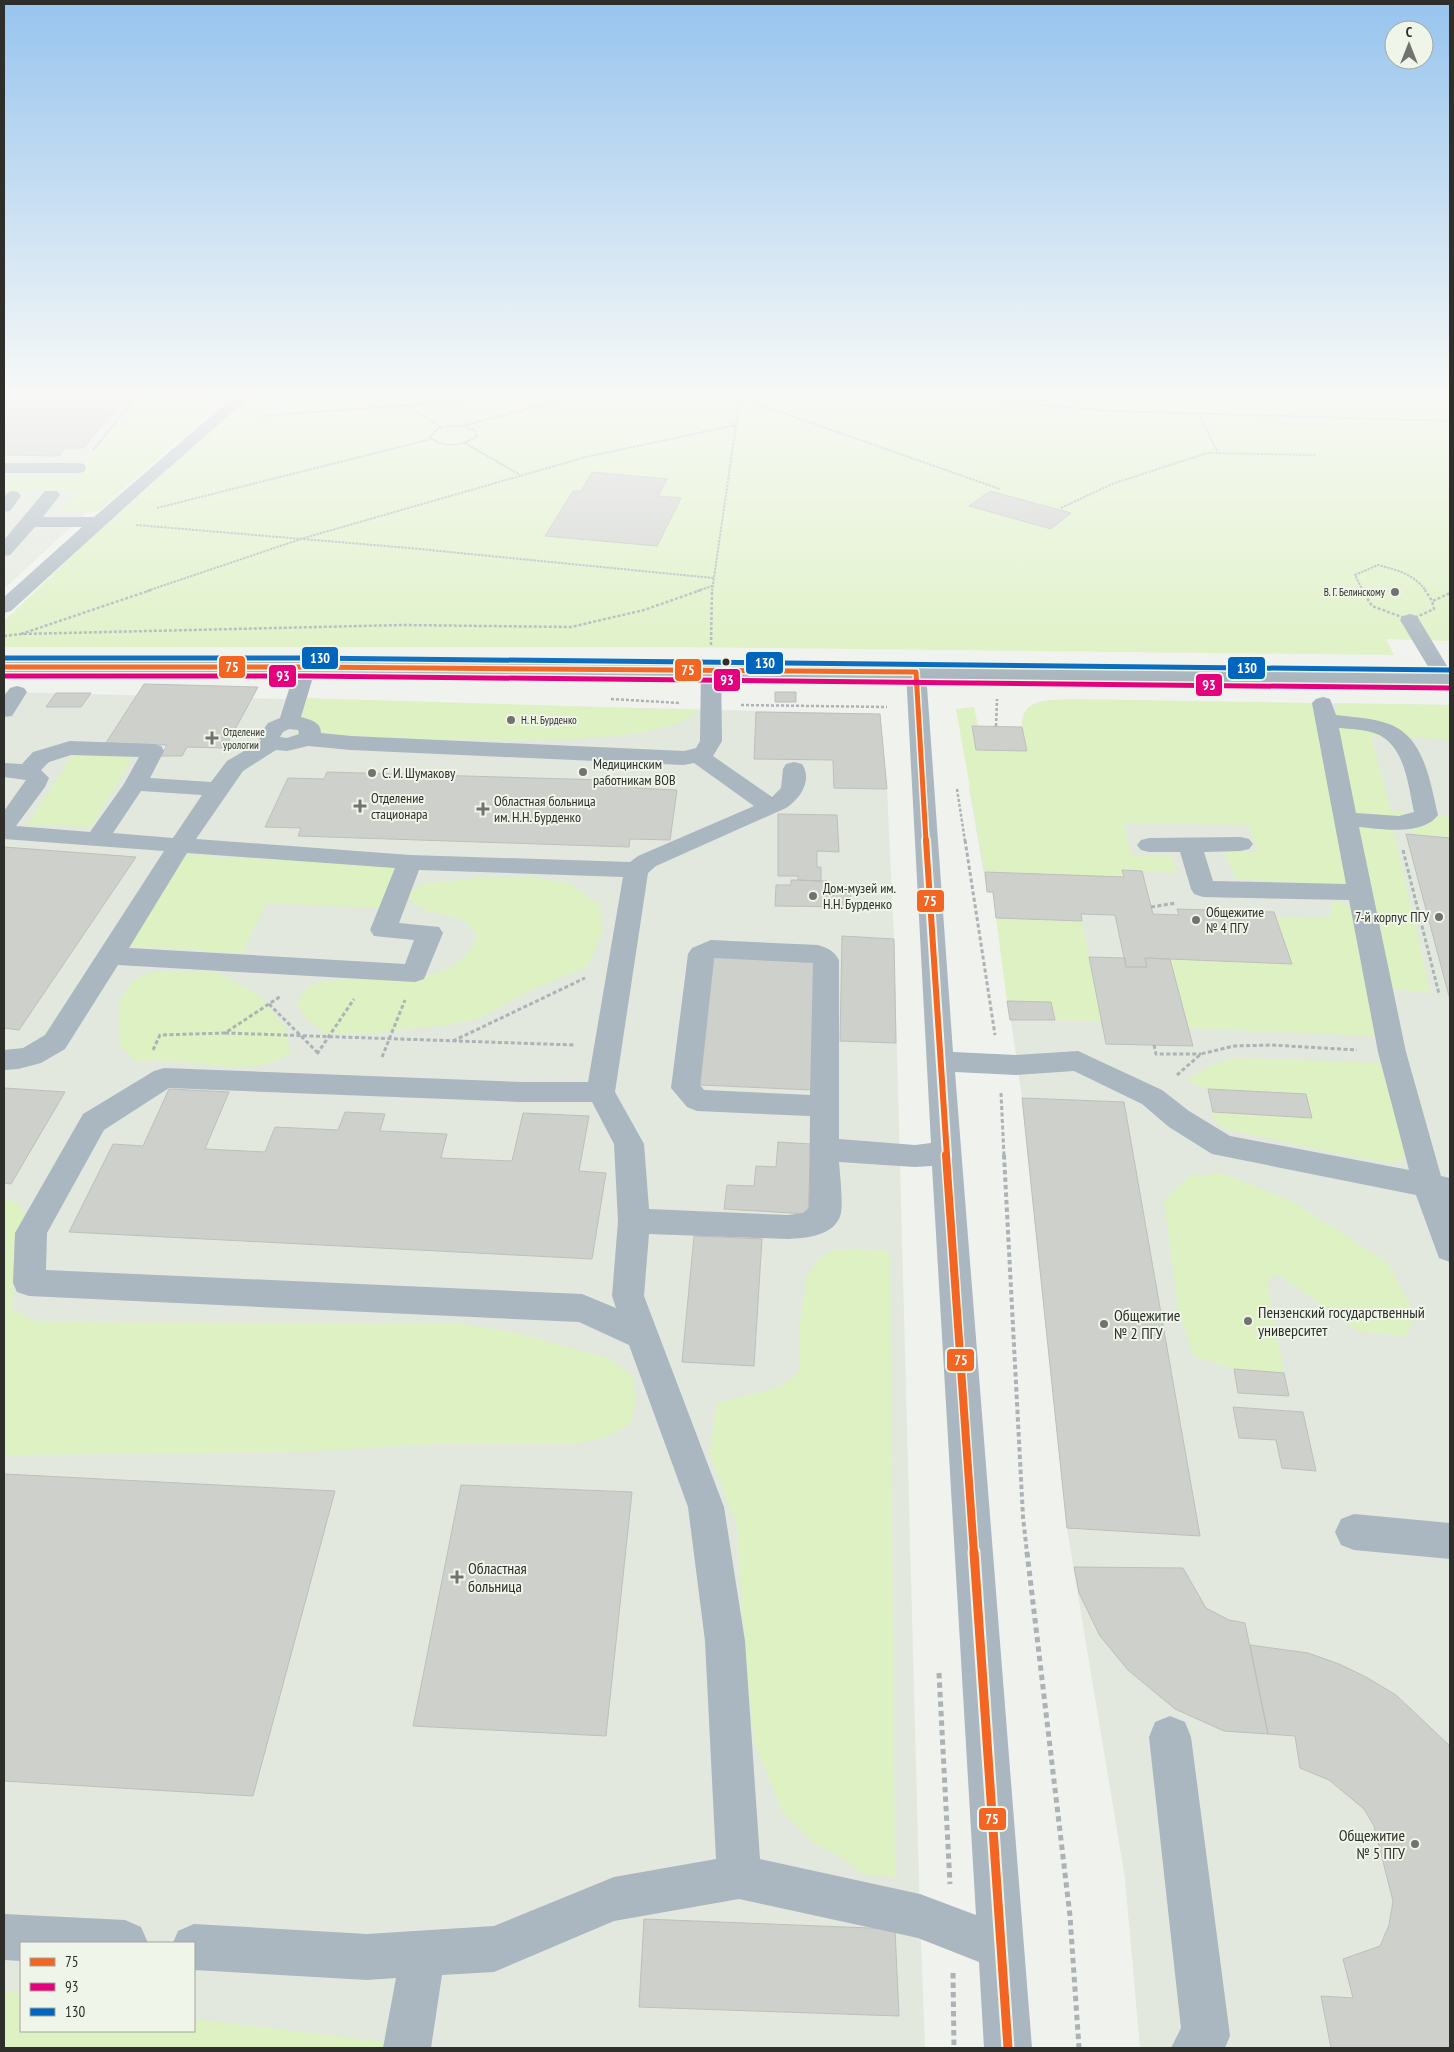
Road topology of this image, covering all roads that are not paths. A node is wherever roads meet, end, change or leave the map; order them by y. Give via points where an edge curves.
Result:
1 (138, 488) edge
2 (51, 495) dead end
3 (30, 522) junction
4 (100, 522) junction
5 (5, 548) edge
6 (4, 607) edge
7 (1410, 620) road end
8 (4, 667) edge
9 (306, 667) junction
10 (711, 670) junction
11 (916, 672) junction
12 (26, 679) junction
13 (1448, 679) edge
14 (4, 712) edge
15 (281, 732) junction
16 (699, 756) junction
17 (794, 769) dead end
18 (4, 770) edge
19 (27, 772) junction
20 (135, 784) junction
21 (218, 789) junction
22 (771, 807) junction
23 (1346, 819) junction
24 (4, 828) edge
25 (96, 839) junction
26 (1241, 844) dead end
27 (180, 845) junction
28 (1149, 845) dead end
29 (1190, 845) junction
30 (410, 862) junction
31 (636, 870) junction
32 (1361, 892) junction
33 (111, 956) junction
34 (4, 1060) edge
35 (940, 1061) junction
36 (601, 1092) junction
37 (824, 1106) junction
38 (823, 1149) junction
39 (946, 1152) junction
40 (1440, 1188) edge
41 (634, 1221) junction
42 (1450, 1250) edge
43 (643, 1336) junction
44 (1354, 1532) dead end
45 (1450, 1541) edge
46 (1170, 1737) dead end
47 (739, 1877) junction
48 (4, 1937) edge
49 (105, 1942) edge
50 (1000, 1946) junction
51 (195, 1947) edge
52 (423, 1953) junction
53 (407, 2048) edge
54 (1008, 2048) edge
55 (1195, 2048) edge

1 - 4 street
2 - 3 street
3 - 4 street
3 - 5 street
4 - 6 street
7 - 13 street
8 - 12 main road
9 - 10 main road
9 - 12 main road
9 - 15 street
10 - 11 main road
10 - 16 street via 711,741 708,750
11 - 13 main road
11 - 35 street
12 - 14 street
15 - 16 street via 302,723 310,728 306,739 351,743 674,758
15 - 21 street via 234,766
16 - 22 street
17 - 22 street via 792,792
18 - 19 street
19 - 20 street via 41,757 70,748 153,751
19 - 24 street via 38,778 37,783
20 - 21 street
20 - 25 street
21 - 27 street
22 - 31 street via 647,861
23 - 23 street via 1325,712 1383,728 1399,737 1411,758 1426,815 1420,820 1396,823
23 - 32 street
24 - 25 street via 9,833
25 - 27 street
26 - 29 street
27 - 30 street
27 - 33 street
28 - 29 street
29 - 32 street via 1203,889
30 - 31 street
30 - 33 street via 383,930 430,933 415,973
31 - 36 street
32 - 40 street via 1392,1052
33 - 34 street via 55,1042 32,1057
35 - 39 street
35 - 40 street via 1016,1065 1078,1061 1152,1097 1179,1119 1222,1146
36 - 41 street via 629,1144
36 - 43 street via 521,1092 164,1078 93,1122 31,1233 29,1283 582,1308
37 - 37 street via 826,960 818,954 809,953 711,949 701,954 685,1088 697,1100
37 - 38 street
38 - 39 street via 915,1156
38 - 41 street via 825,1213 811,1225 788,1228
39 - 50 street
40 - 42 street
41 - 43 street via 628,1296
43 - 47 street via 706,1507 725,1641
44 - 45 street
46 - 55 street via 1206,2036
47 - 50 street via 920,1916
47 - 52 street via 614,1899 494,1949
48 - 49 street
50 - 54 street
51 - 52 street via 367,1956
52 - 53 street

